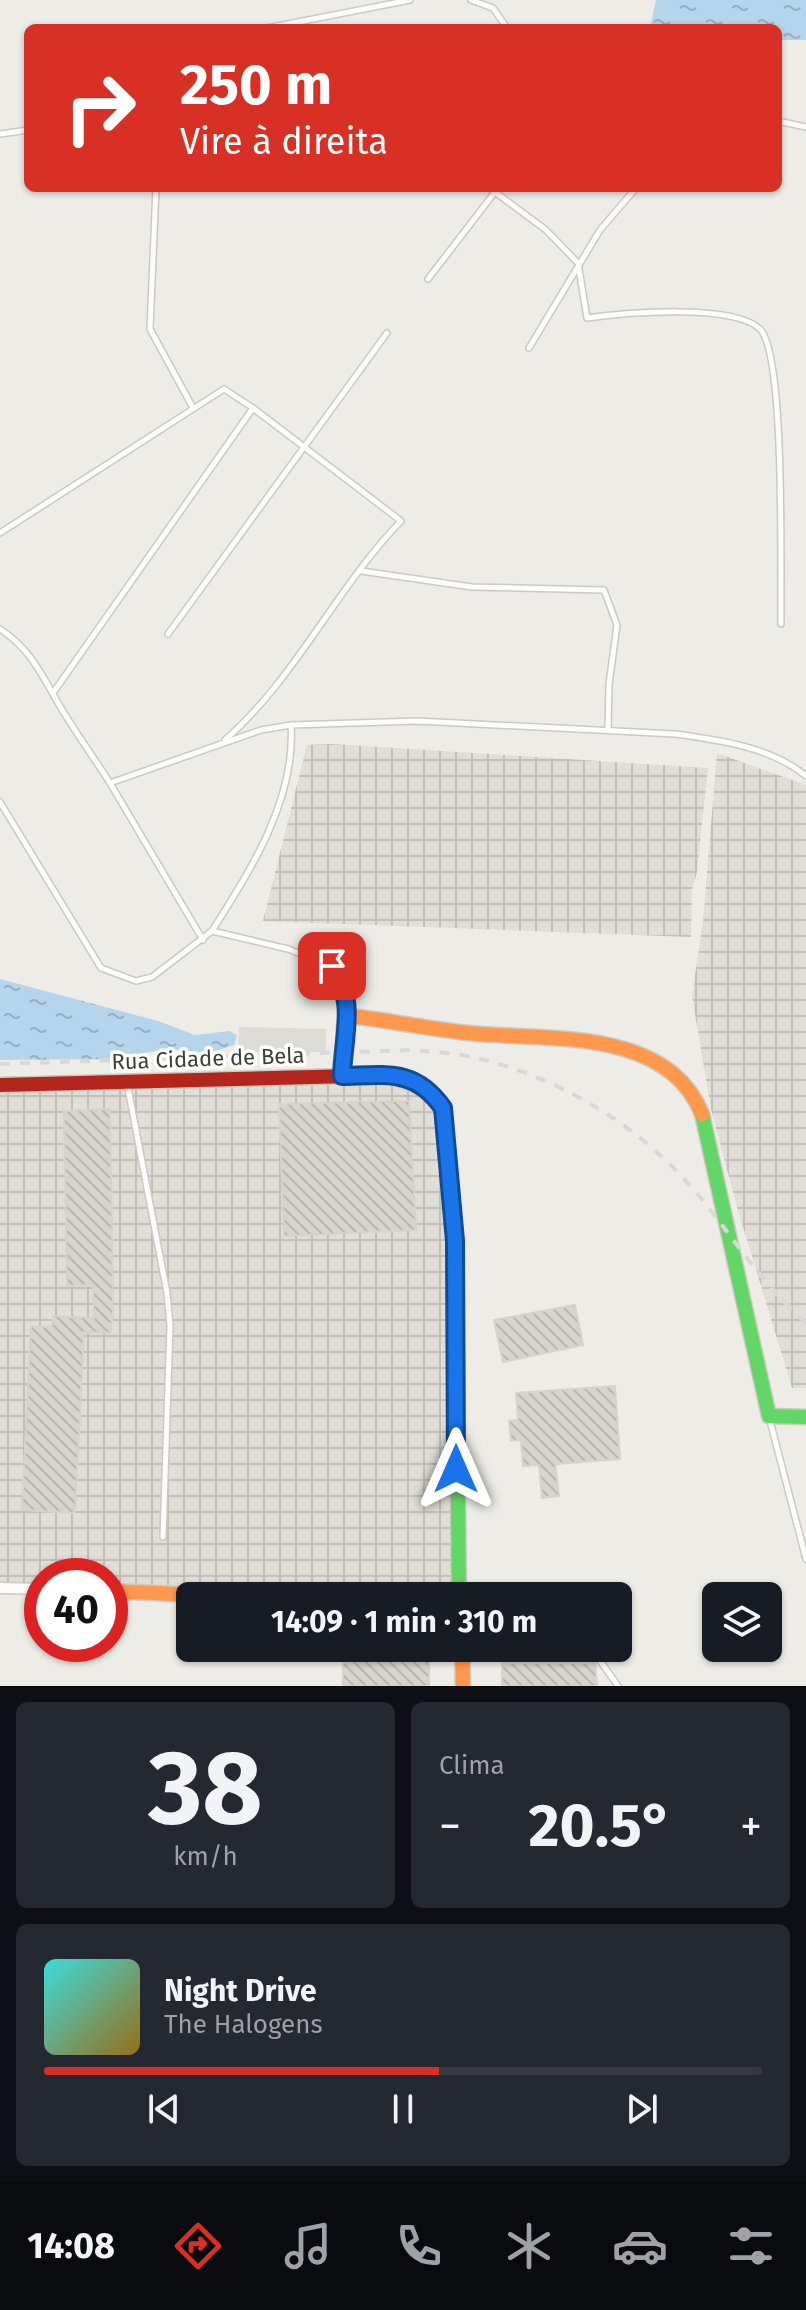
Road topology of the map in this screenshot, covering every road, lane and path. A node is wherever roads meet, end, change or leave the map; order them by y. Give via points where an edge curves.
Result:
1 (410, 0) edge
2 (471, 0) edge
3 (287, 24) edge
4 (504, 24) edge
5 (782, 122) edge
6 (806, 127) edge
7 (24, 131) edge
8 (0, 134) edge
9 (156, 192) edge
10 (491, 192) edge
11 (497, 192) edge
12 (633, 192) edge
13 (578, 263) junction
14 (428, 279) dead end
15 (387, 333) dead end
16 (529, 348) dead end
17 (192, 406) junction
18 (253, 408) junction
19 (303, 446) junction
20 (0, 533) edge
21 (360, 571) junction
22 (781, 624) dead end
23 (0, 629) edge
24 (168, 634) dead end
25 (53, 693) junction
26 (291, 725) junction
27 (608, 730) junction
28 (221, 744) junction
29 (806, 776) edge
30 (110, 783) junction
31 (0, 802) edge
32 (212, 931) junction
33 (203, 940) junction
34 (348, 1018) junction
35 (342, 1076) junction
36 (127, 1082) junction
37 (0, 1085) edge
38 (769, 1416) junction
39 (806, 1417) edge
40 (163, 1537) dead end
41 (806, 1559) edge
42 (459, 1582) edge
43 (0, 1588) edge
44 (24, 1589) edge
45 (128, 1592) edge
46 (176, 1594) edge
47 (462, 1662) edge
48 (601, 1662) edge
49 (463, 1686) edge
50 (618, 1686) edge

1 - 3 lane
2 - 4 lane via 493,8
5 - 6 lane
7 - 8 lane
9 - 17 lane via 150,329
10 - 14 lane
11 - 13 lane
12 - 13 lane
13 - 16 lane
13 - 22 lane via 587,318 675,310 740,320 759,328 768,341 776,385
15 - 19 lane
17 - 18 lane via 224,389
17 - 20 lane
18 - 19 lane
18 - 25 lane
19 - 21 lane via 401,521
19 - 24 lane
21 - 27 lane via 472,587 604,590 617,625
21 - 28 lane via 266,697
23 - 25 lane via 36,660
25 - 30 lane
26 - 27 lane via 417,721
26 - 28 lane
26 - 32 lane via 287,776 262,846
27 - 29 lane via 719,741 781,758
28 - 30 lane
30 - 33 lane
31 - 33 lane via 101,968 136,981 152,977
32 - 33 lane
32 - 34 lane via 332,966 342,984
34 - 35 street
34 - 38 street via 616,1047 645,1057 680,1079 702,1111 709,1136
35 - 36 street, Rua Cidade de Bela
35 - 42 street, Rua Cidade de Bela via 414,1079 443,1108 455,1241
36 - 37 street, Rua Cidade de Bela
36 - 40 lane via 170,1326
38 - 39 street
38 - 41 lane
43 - 44 street
45 - 46 street
47 - 49 street
48 - 50 lane

